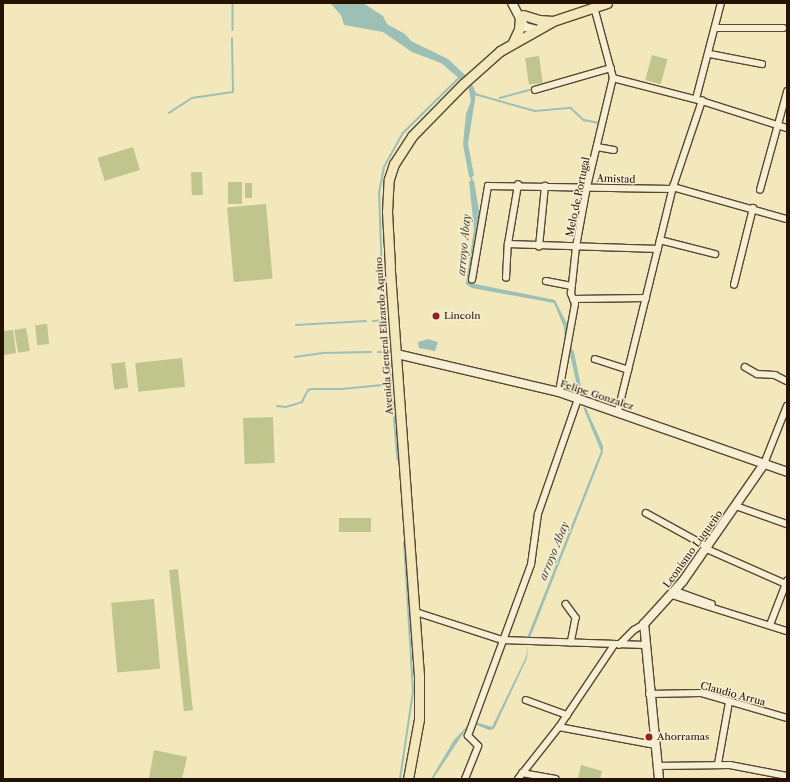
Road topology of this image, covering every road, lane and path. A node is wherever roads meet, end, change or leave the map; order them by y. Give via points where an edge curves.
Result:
1 (512, 3) edge
2 (517, 3) edge
3 (607, 3) edge
4 (721, 3) edge
5 (594, 7) junction
6 (522, 17) junction
7 (553, 21) junction
8 (716, 28) junction
9 (783, 28) dead end
10 (533, 31) junction
11 (513, 42) junction
12 (710, 54) junction
13 (762, 64) dead end
14 (610, 68) junction
15 (613, 78) junction
16 (535, 90) dead end
17 (787, 92) edge
18 (699, 100) junction
19 (779, 126) junction
20 (787, 128) edge
21 (598, 147) junction
22 (614, 150) dead end
23 (518, 185) junction
24 (545, 186) junction
25 (587, 187) junction
26 (672, 188) junction
27 (760, 190) dead end
28 (753, 208) junction
29 (787, 219) edge
30 (660, 240) junction
31 (508, 244) junction
32 (539, 247) junction
33 (576, 247) junction
34 (658, 249) junction
35 (715, 254) dead end
36 (506, 278) dead end
37 (472, 280) dead end
38 (546, 281) dead end
39 (734, 285) dead end
40 (572, 286) junction
41 (573, 298) junction
42 (646, 298) junction
43 (397, 354) junction
44 (595, 359) dead end
45 (745, 367) dead end
46 (628, 370) junction
47 (787, 381) edge
48 (558, 392) junction
49 (578, 399) junction
50 (787, 406) edge
51 (618, 411) junction
52 (764, 464) junction
53 (787, 472) edge
54 (736, 506) junction
55 (646, 513) dead end
56 (787, 524) edge
57 (707, 548) junction
58 (786, 582) edge
59 (674, 593) junction
60 (781, 596) junction
61 (787, 599) edge
62 (566, 604) dead end
63 (416, 612) junction
64 (644, 624) junction
65 (770, 626) junction
66 (787, 631) edge
67 (502, 640) junction
68 (571, 643) junction
69 (617, 645) junction
70 (645, 645) junction
71 (650, 694) junction
72 (526, 700) dead end
73 (729, 702) junction
74 (567, 715) junction
75 (787, 718) edge
76 (559, 726) junction
77 (655, 745) junction
78 (718, 764) junction
79 (657, 766) junction
80 (522, 773) junction
81 (787, 776) edge
82 (408, 779) edge
83 (465, 779) edge
84 (518, 779) edge
85 (555, 779) edge
86 (659, 779) edge

1 - 6 street
2 - 6 street
3 - 5 main road, Avenida General Elizardo Aquino
4 - 8 street
5 - 7 main road, Avenida General Elizardo Aquino
5 - 14 street, Melo de Portugal
6 - 7 main road
6 - 10 street via 525,27
6 - 11 main road
7 - 10 main road, Avenida General Elizardo Aquino
8 - 9 street
8 - 12 street
10 - 11 main road, Avenida General Elizardo Aquino
11 - 43 main road, Avenida General Elizardo Aquino via 466,81 412,136 394,164 389,179 387,212
12 - 13 street
12 - 18 street
14 - 15 street, Melo de Portugal
14 - 16 street
15 - 18 street
15 - 21 street, Melo de Portugal
17 - 19 street
18 - 19 street
18 - 26 street
19 - 20 street
19 - 27 street
21 - 22 street
21 - 25 street, Melo de Portugal
23 - 24 street, Amistad
23 - 31 street
23 - 37 street, Amistad via 487,187
24 - 25 street, Amistad
24 - 32 street
25 - 26 street, Amistad
25 - 33 street, Melo de Portugal
26 - 28 street, Amistad
26 - 30 street
28 - 29 street, Amistad
28 - 39 street
30 - 34 street
30 - 35 street
31 - 32 street
31 - 36 street
32 - 33 street
33 - 34 street
33 - 40 street, Melo de Portugal
34 - 42 street
38 - 40 street
40 - 41 street, Melo de Portugal
41 - 42 street
41 - 48 street, Melo de Portugal via 576,304
42 - 46 street
43 - 48 street, Felipe Gonzalez
43 - 63 main road, Avenida General Elizardo Aquino
44 - 46 street
45 - 47 street via 757,374 775,375
46 - 51 street
48 - 49 street, Felipe Gonzalez
49 - 51 street, Felipe Gonzalez
49 - 67 street via 538,514 531,565
50 - 52 street, Leonismo Luqueño
51 - 52 street, Felipe Gonzalez
52 - 53 street, Felipe Gonzalez
52 - 54 street, Leonismo Luqueño
54 - 56 street
54 - 57 street, Leonismo Luqueño
55 - 57 street
57 - 58 street
57 - 59 street, Leonismo Luqueño
58 - 60 street
59 - 64 street, Leonismo Luqueño
59 - 65 street
60 - 61 street
60 - 65 street
62 - 68 street via 576,618
63 - 67 street
63 - 82 main road, Avenida General Elizardo Aquino via 419,719
64 - 69 street
64 - 70 street
65 - 66 street
67 - 68 street
67 - 83 street via 468,736 478,746
68 - 69 street
69 - 70 street
69 - 74 street
70 - 71 street
71 - 73 street, Claudio Arrua via 701,694
71 - 77 street
72 - 74 street
73 - 75 street, Claudio Arrua
73 - 78 street
74 - 76 street
76 - 77 street
76 - 80 street
77 - 79 street
78 - 79 street
78 - 81 street
79 - 86 street
80 - 84 street
80 - 85 street

